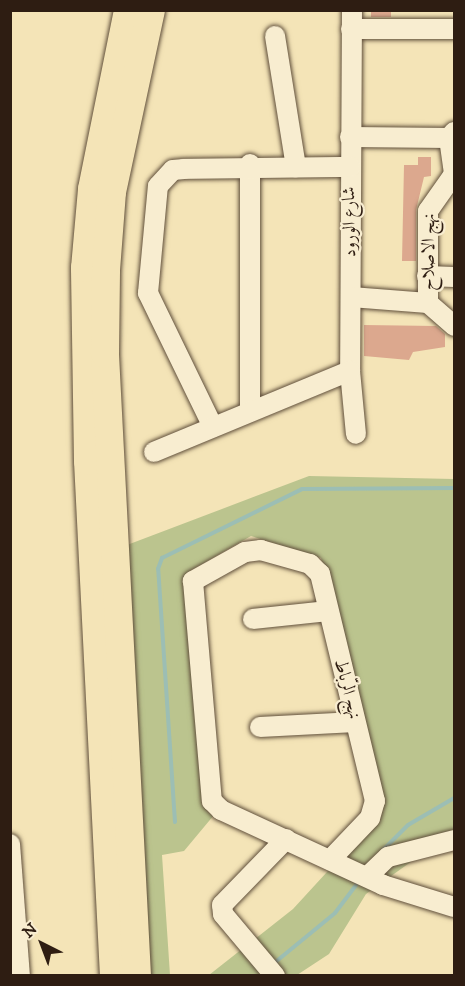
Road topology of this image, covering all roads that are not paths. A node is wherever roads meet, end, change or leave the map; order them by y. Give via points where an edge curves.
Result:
1 (128, 10) edge
2 (151, 10) edge
3 (352, 20) edge
4 (454, 29) edge
5 (275, 36) dead end
6 (452, 135) edge
7 (350, 137) junction
8 (250, 164) junction
9 (296, 166) junction
10 (350, 167) junction
11 (454, 173) edge
12 (427, 276) junction
13 (454, 277) edge
14 (351, 297) junction
15 (428, 303) junction
16 (454, 326) edge
17 (350, 371) junction
18 (250, 409) junction
19 (213, 427) junction
20 (356, 434) dead end
21 (154, 452) dead end
22 (328, 611) junction
23 (253, 619) dead end
24 (355, 722) junction
25 (260, 728) dead end
26 (286, 839) junction
27 (454, 840) edge
28 (10, 844) edge
29 (330, 860) junction
30 (367, 877) junction
31 (454, 907) edge
32 (20, 975) edge
33 (114, 975) edge
34 (137, 975) edge
35 (274, 975) edge

1 - 33 highway via 92,189 85,268 88,461
2 - 34 highway via 111,192 106,270 105,354
3 - 4 street
3 - 7 street, شارع الورود
5 - 9 street
6 - 7 street
6 - 11 street
7 - 10 street, شارع الورود
8 - 9 street
8 - 18 street
8 - 19 street via 173,170 158,186 148,293
9 - 10 street
10 - 14 street, شارع الورود
11 - 12 street, نهج الاصلاح via 428,211
12 - 13 street
12 - 15 street, نهج الاصلاح
14 - 15 street
14 - 17 street, شارع الورود
15 - 16 street
17 - 18 street
17 - 20 street, شارع الورود
18 - 19 street
19 - 21 street
22 - 23 street
22 - 24 street, نهج الرّباط
22 - 26 street, نهج الرّباط via 317,568 253,550 193,581 212,801
24 - 25 street
24 - 29 street, نهج الرّباط via 375,812
26 - 29 street
26 - 35 street via 222,905 223,914
27 - 30 street via 388,857
28 - 32 street
29 - 30 street
30 - 31 street

